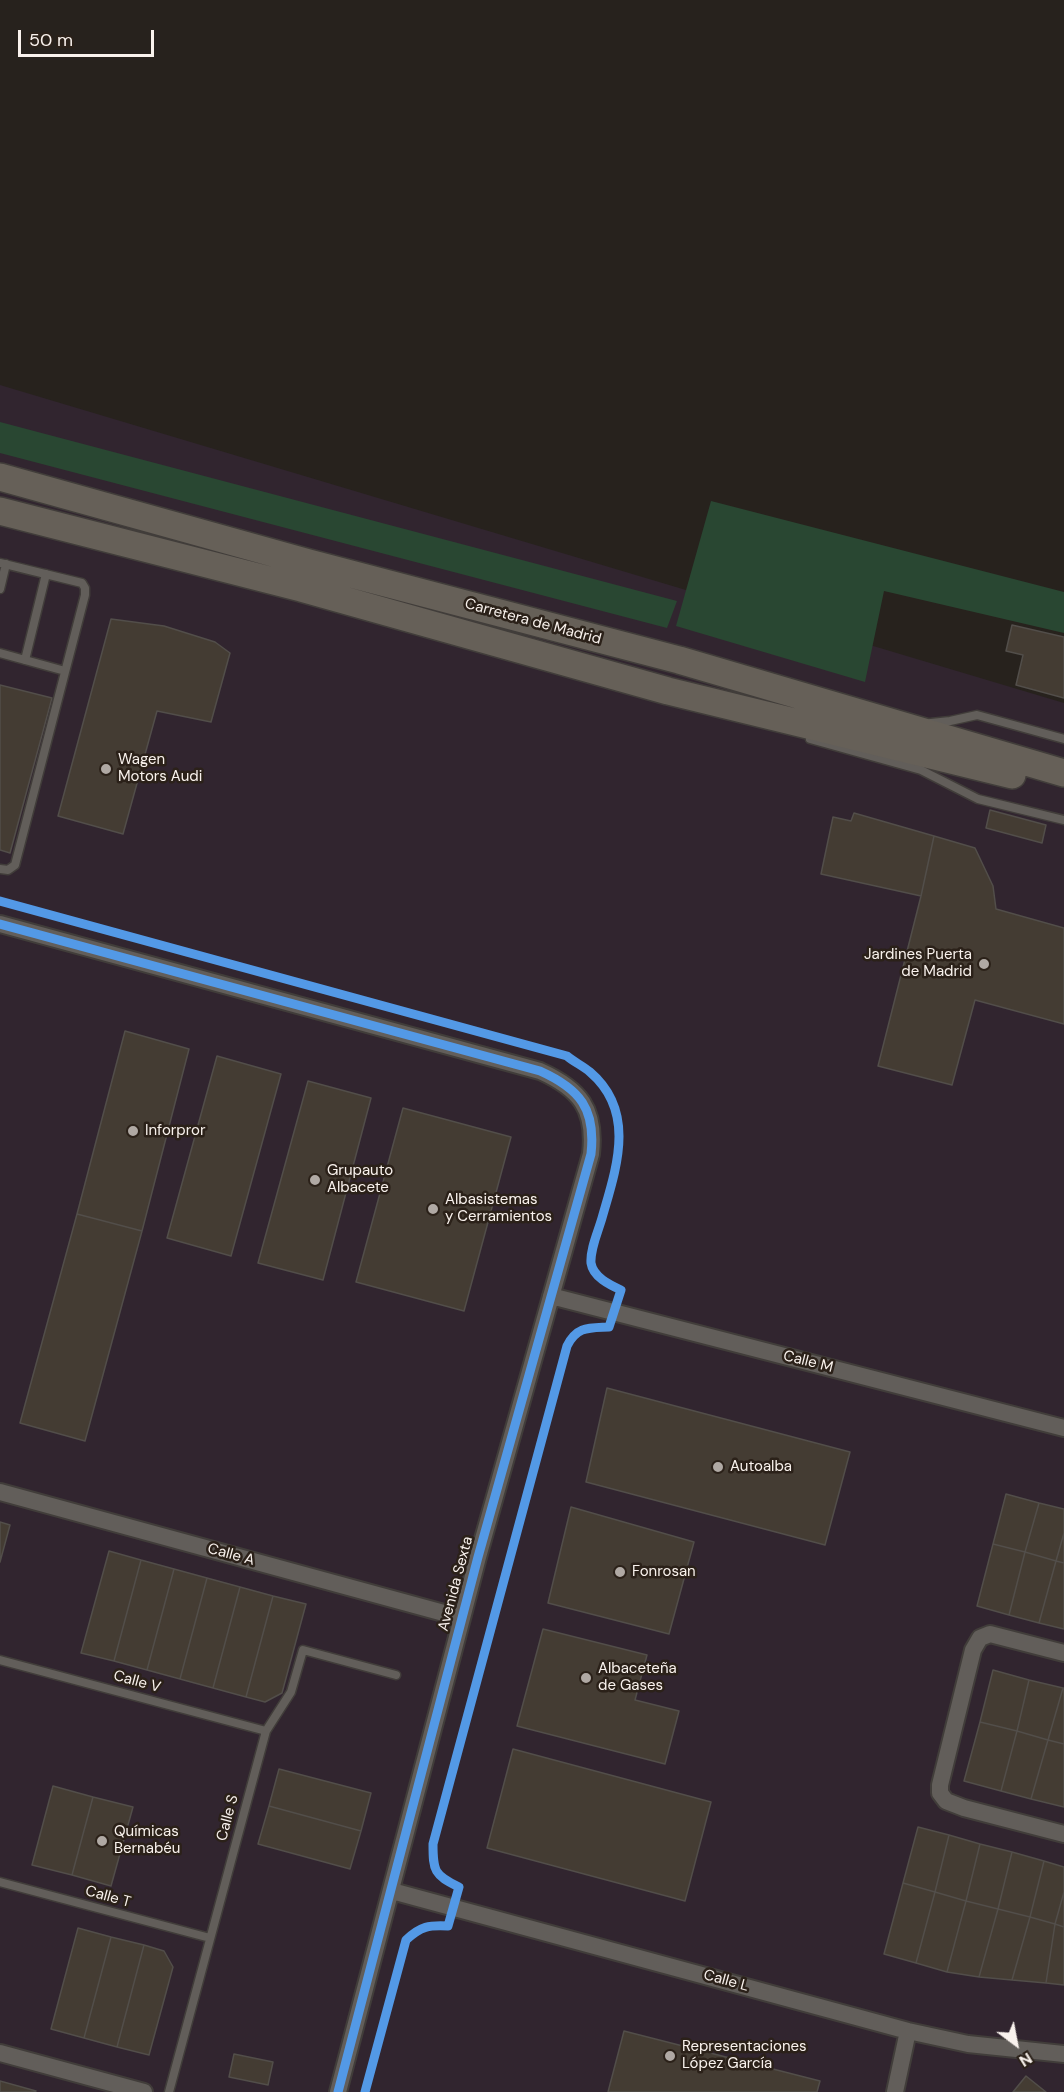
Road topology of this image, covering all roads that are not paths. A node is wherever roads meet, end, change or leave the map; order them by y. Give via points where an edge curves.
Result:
1 (0, 477) edge
2 (0, 512) edge
3 (3, 563) edge
4 (46, 574) junction
5 (0, 589) edge
6 (0, 653) edge
7 (25, 660) junction
8 (65, 671) junction
9 (668, 691) junction
10 (716, 713) dead end
11 (903, 726) junction
12 (796, 735) dead end
13 (1064, 739) edge
14 (1064, 772) edge
15 (1064, 788) edge
16 (1064, 820) edge
17 (0, 869) edge
18 (0, 924) edge
19 (551, 1296) junction
20 (1064, 1428) edge
21 (0, 1492) edge
22 (462, 1618) junction
23 (1064, 1653) edge
24 (0, 1660) edge
25 (396, 1675) dead end
26 (266, 1731) junction
27 (1064, 1834) edge
28 (0, 1882) edge
29 (392, 1891) junction
30 (210, 1938) junction
31 (908, 2031) junction
32 (0, 2053) edge
33 (1064, 2054) edge
34 (144, 2092) edge
35 (169, 2092) edge
36 (338, 2092) edge
37 (895, 2092) edge

1 - 11 main road, Carretera de Madrid via 679,660
2 - 9 main road, Carretera de Madrid via 301,588
3 - 4 lane
3 - 5 lane
4 - 7 lane
4 - 8 lane via 85,588
6 - 7 lane
7 - 8 lane
8 - 17 lane via 15,865 8,870
9 - 10 lane
9 - 15 main road, Carretera de Madrid
11 - 13 lane via 977,715
11 - 14 main road, Carretera de Madrid
12 - 16 lane via 921,770 978,800
18 - 19 street, Avenida Sexta via 540,1071 573,1088 592,1123 593,1137
19 - 20 street, Calle M
19 - 22 street, Avenida Sexta
21 - 22 street, Calle A
22 - 29 street, Avenida Sexta
23 - 27 street via 990,1634 980,1638 973,1650 940,1785 946,1801
24 - 26 lane, Calle V
25 - 26 lane, Calle S via 303,1650 291,1692
26 - 30 lane, Calle S
28 - 30 lane, Calle T
29 - 31 street, Calle L
29 - 36 street, Avenida Sexta
30 - 35 lane, Calle S
31 - 33 street, Calle L via 968,2044
31 - 37 street
32 - 34 street

